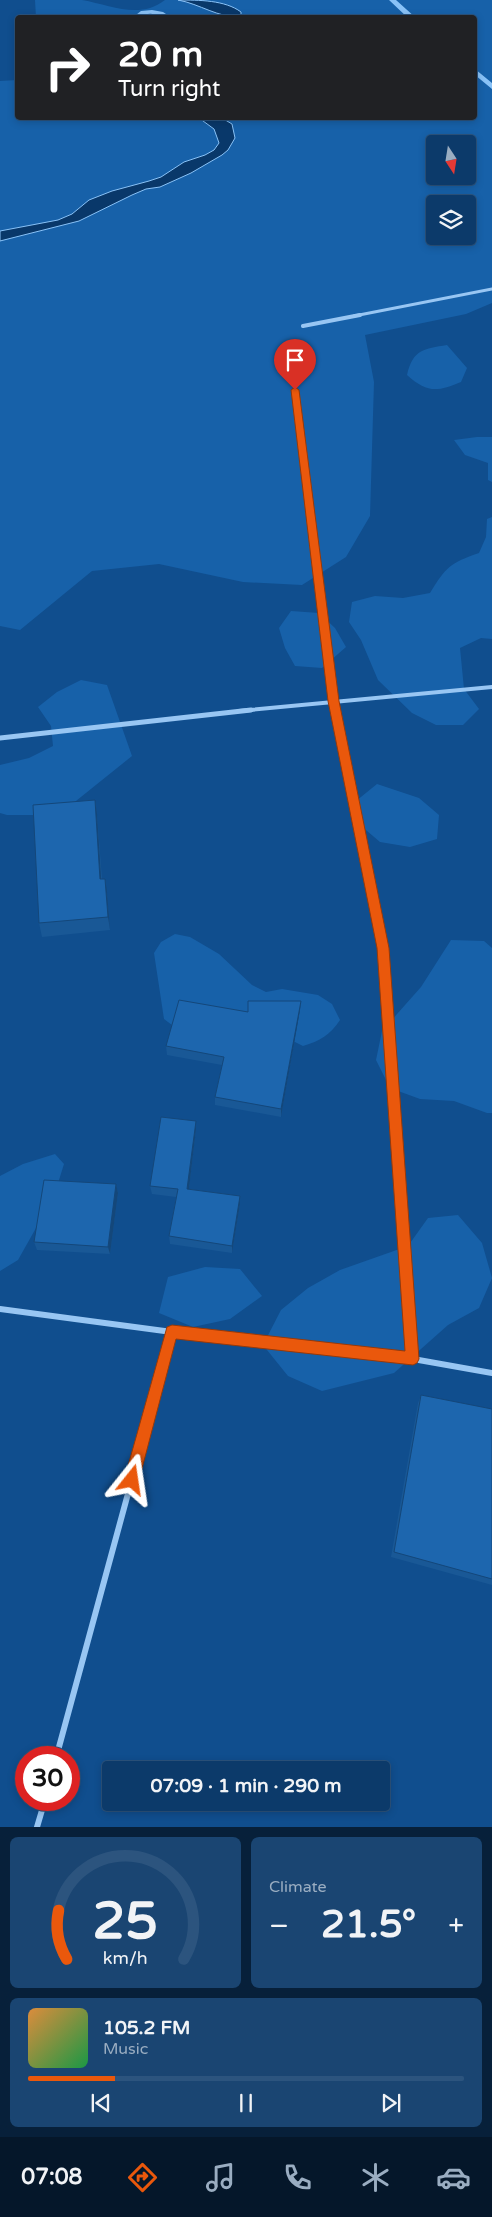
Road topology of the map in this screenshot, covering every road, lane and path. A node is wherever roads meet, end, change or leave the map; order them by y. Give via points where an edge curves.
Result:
1 (492, 289) edge
2 (303, 326) dead end
3 (295, 390) dead end
4 (492, 687) edge
5 (333, 701) junction
6 (0, 738) edge
7 (0, 1308) edge
8 (172, 1332) junction
9 (413, 1359) junction
10 (492, 1373) edge
11 (59, 1746) edge
12 (42, 1811) edge
13 (38, 1827) edge

1 - 2 street
3 - 5 lane
4 - 5 street
5 - 6 street
5 - 9 street via 383,948
7 - 8 street
8 - 9 street
8 - 11 street
9 - 10 street
12 - 13 street

